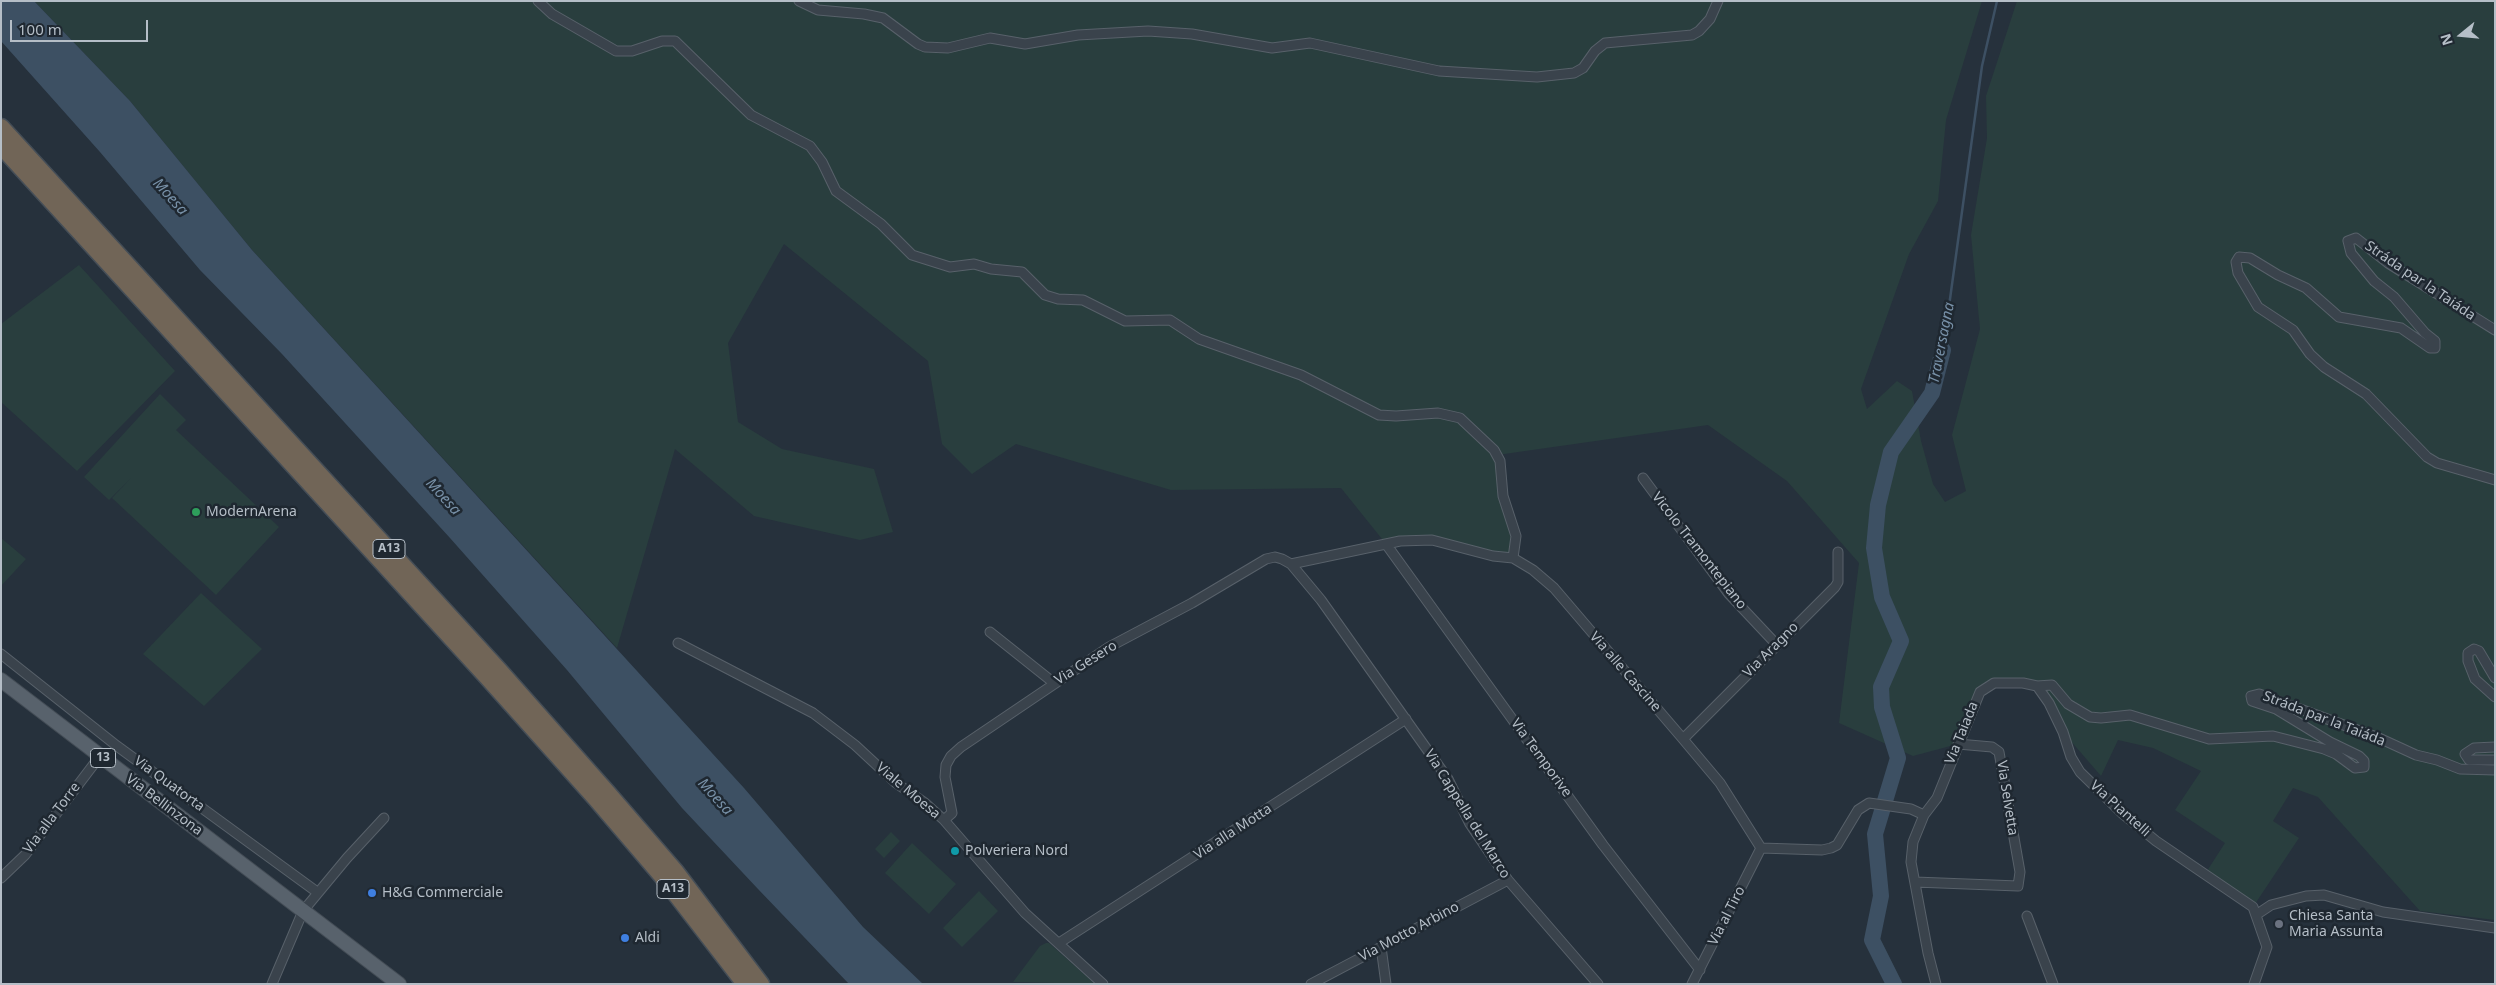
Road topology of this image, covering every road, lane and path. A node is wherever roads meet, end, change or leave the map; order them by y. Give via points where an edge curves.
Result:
1 (538, 1) edge
2 (799, 1) edge
3 (1718, 1) edge
4 (1, 127) edge
5 (1, 146) edge
6 (2495, 330) edge
7 (1643, 478) dead end
8 (2495, 480) edge
9 (1386, 544) junction
10 (1838, 552) dead end
11 (1513, 558) junction
12 (1291, 564) junction
13 (990, 632) dead end
14 (678, 643) dead end
15 (1777, 645) junction
16 (1, 654) edge
17 (2495, 678) edge
18 (1, 680) edge
19 (1054, 683) junction
20 (2038, 686) junction
21 (2495, 697) edge
22 (1406, 719) junction
23 (1683, 739) junction
24 (1958, 744) junction
25 (2495, 747) edge
26 (100, 756) junction
27 (2495, 760) edge
28 (2495, 770) edge
29 (1924, 815) junction
30 (384, 818) dead end
31 (944, 820) junction
32 (1761, 848) junction
33 (1, 878) edge
34 (1508, 880) junction
35 (1915, 882) junction
36 (317, 892) junction
37 (303, 911) junction
38 (2254, 911) junction
39 (2027, 916) dead end
40 (2495, 928) edge
41 (1059, 943) junction
42 (1380, 947) junction
43 (1700, 970) junction
44 (272, 984) edge
45 (398, 984) edge
46 (745, 984) edge
47 (761, 984) edge
48 (1103, 984) edge
49 (1311, 984) edge
50 (1386, 984) edge
51 (1598, 984) edge
52 (1692, 984) edge
53 (1936, 984) edge
54 (2053, 984) edge
55 (2254, 984) edge

1 - 11 street via 552,14 616,51 632,52 662,41 675,42 751,115 810,146 836,191 881,224 912,255 950,267 974,264 1022,272 1045,295 1083,300 1125,321 1170,320 1199,340 1301,375 1379,415 1438,413 1460,418 1487,443 1500,461 1504,496 1516,536
2 - 3 street via 818,10 876,16 892,23 925,47 954,47 990,38 1024,44 1078,35 1148,31 1192,34 1272,48 1310,44 1439,72 1537,77 1574,73 1583,68 1605,43 1692,35 1710,19
4 - 47 highway, A13 via 607,792 676,872
5 - 46 highway, A13 via 577,777 661,875
6 - 8 street, Stráda par la Taiáda via 2388,263 2356,238 2348,241 2351,253 2374,281 2394,297 2435,341 2435,348 2430,348 2401,328 2340,317 2306,288 2250,258 2239,257 2236,262 2238,273 2258,307 2293,330 2324,367 2366,394 2427,457
7 - 15 street, Vicolo Tramontepiano via 1730,594
9 - 11 street, Via alle Cascine via 1432,540
9 - 12 street, Via alle Cascine
9 - 43 street, Via Temporive via 1603,844
10 - 15 street, Via Aragno via 1835,588
11 - 23 street, Via alle Cascine via 1554,588
12 - 19 street, Via Gesero via 1275,557 1266,560 1109,647
12 - 22 street, Via Cappella del Marco via 1321,600
13 - 19 street
14 - 31 street, Viale Moesa via 813,713
15 - 23 street, Via Aragno
16 - 36 street, Via Quatorta via 117,746
17 - 21 street via 2479,651 2474,649 2468,653 2475,680
18 - 26 main road, Via Bellinzona / 13
19 - 31 street, Via Gesero via 951,756 945,777 952,813
20 - 24 street, Via Taiada via 1994,683 1982,688
20 - 28 street, Stráda par la Taiáda via 2052,685 2068,704 2090,717 2130,715 2210,739 2273,736 2324,748 2355,768 2364,767 2359,756 2276,709 2252,701 2252,695 2258,694 2379,738 2416,755 2460,769
20 - 38 street, Via Piantelli via 2050,703 2080,772 2156,841
22 - 34 street, Via Cappella del Marco via 1448,779 1470,824
22 - 41 street, Via alla Motta
23 - 32 street, Via alle Cascine via 1720,783
24 - 29 street, Via Taiada via 1936,798
24 - 35 street, Via Selvetta via 1992,747 1999,752 2020,872 2018,886
25 - 27 street via 2474,748 2464,754 2469,760
26 - 33 street, Via alla Torre via 25,855
26 - 37 main road, Via Bellinzona / 13
29 - 32 street via 1901,807 1869,803 1858,810 1837,845 1831,848
29 - 35 street, Via Taiada via 1912,848
30 - 36 street
31 - 41 street, Viale Moesa via 1025,913
32 - 43 street, Via al Tiro
34 - 42 street, Via Motto Arbino
34 - 51 street, Via Cappella del Marco
35 - 53 street, Via Taiada
36 - 37 street
37 - 44 street
37 - 45 main road, 13
38 - 40 street via 2306,896 2324,895 2383,912
38 - 55 street via 2267,947
39 - 54 street
41 - 48 street, Viale Moesa
42 - 49 street, Via Motto Arbino
42 - 50 street
43 - 52 street, Via al Tiro

